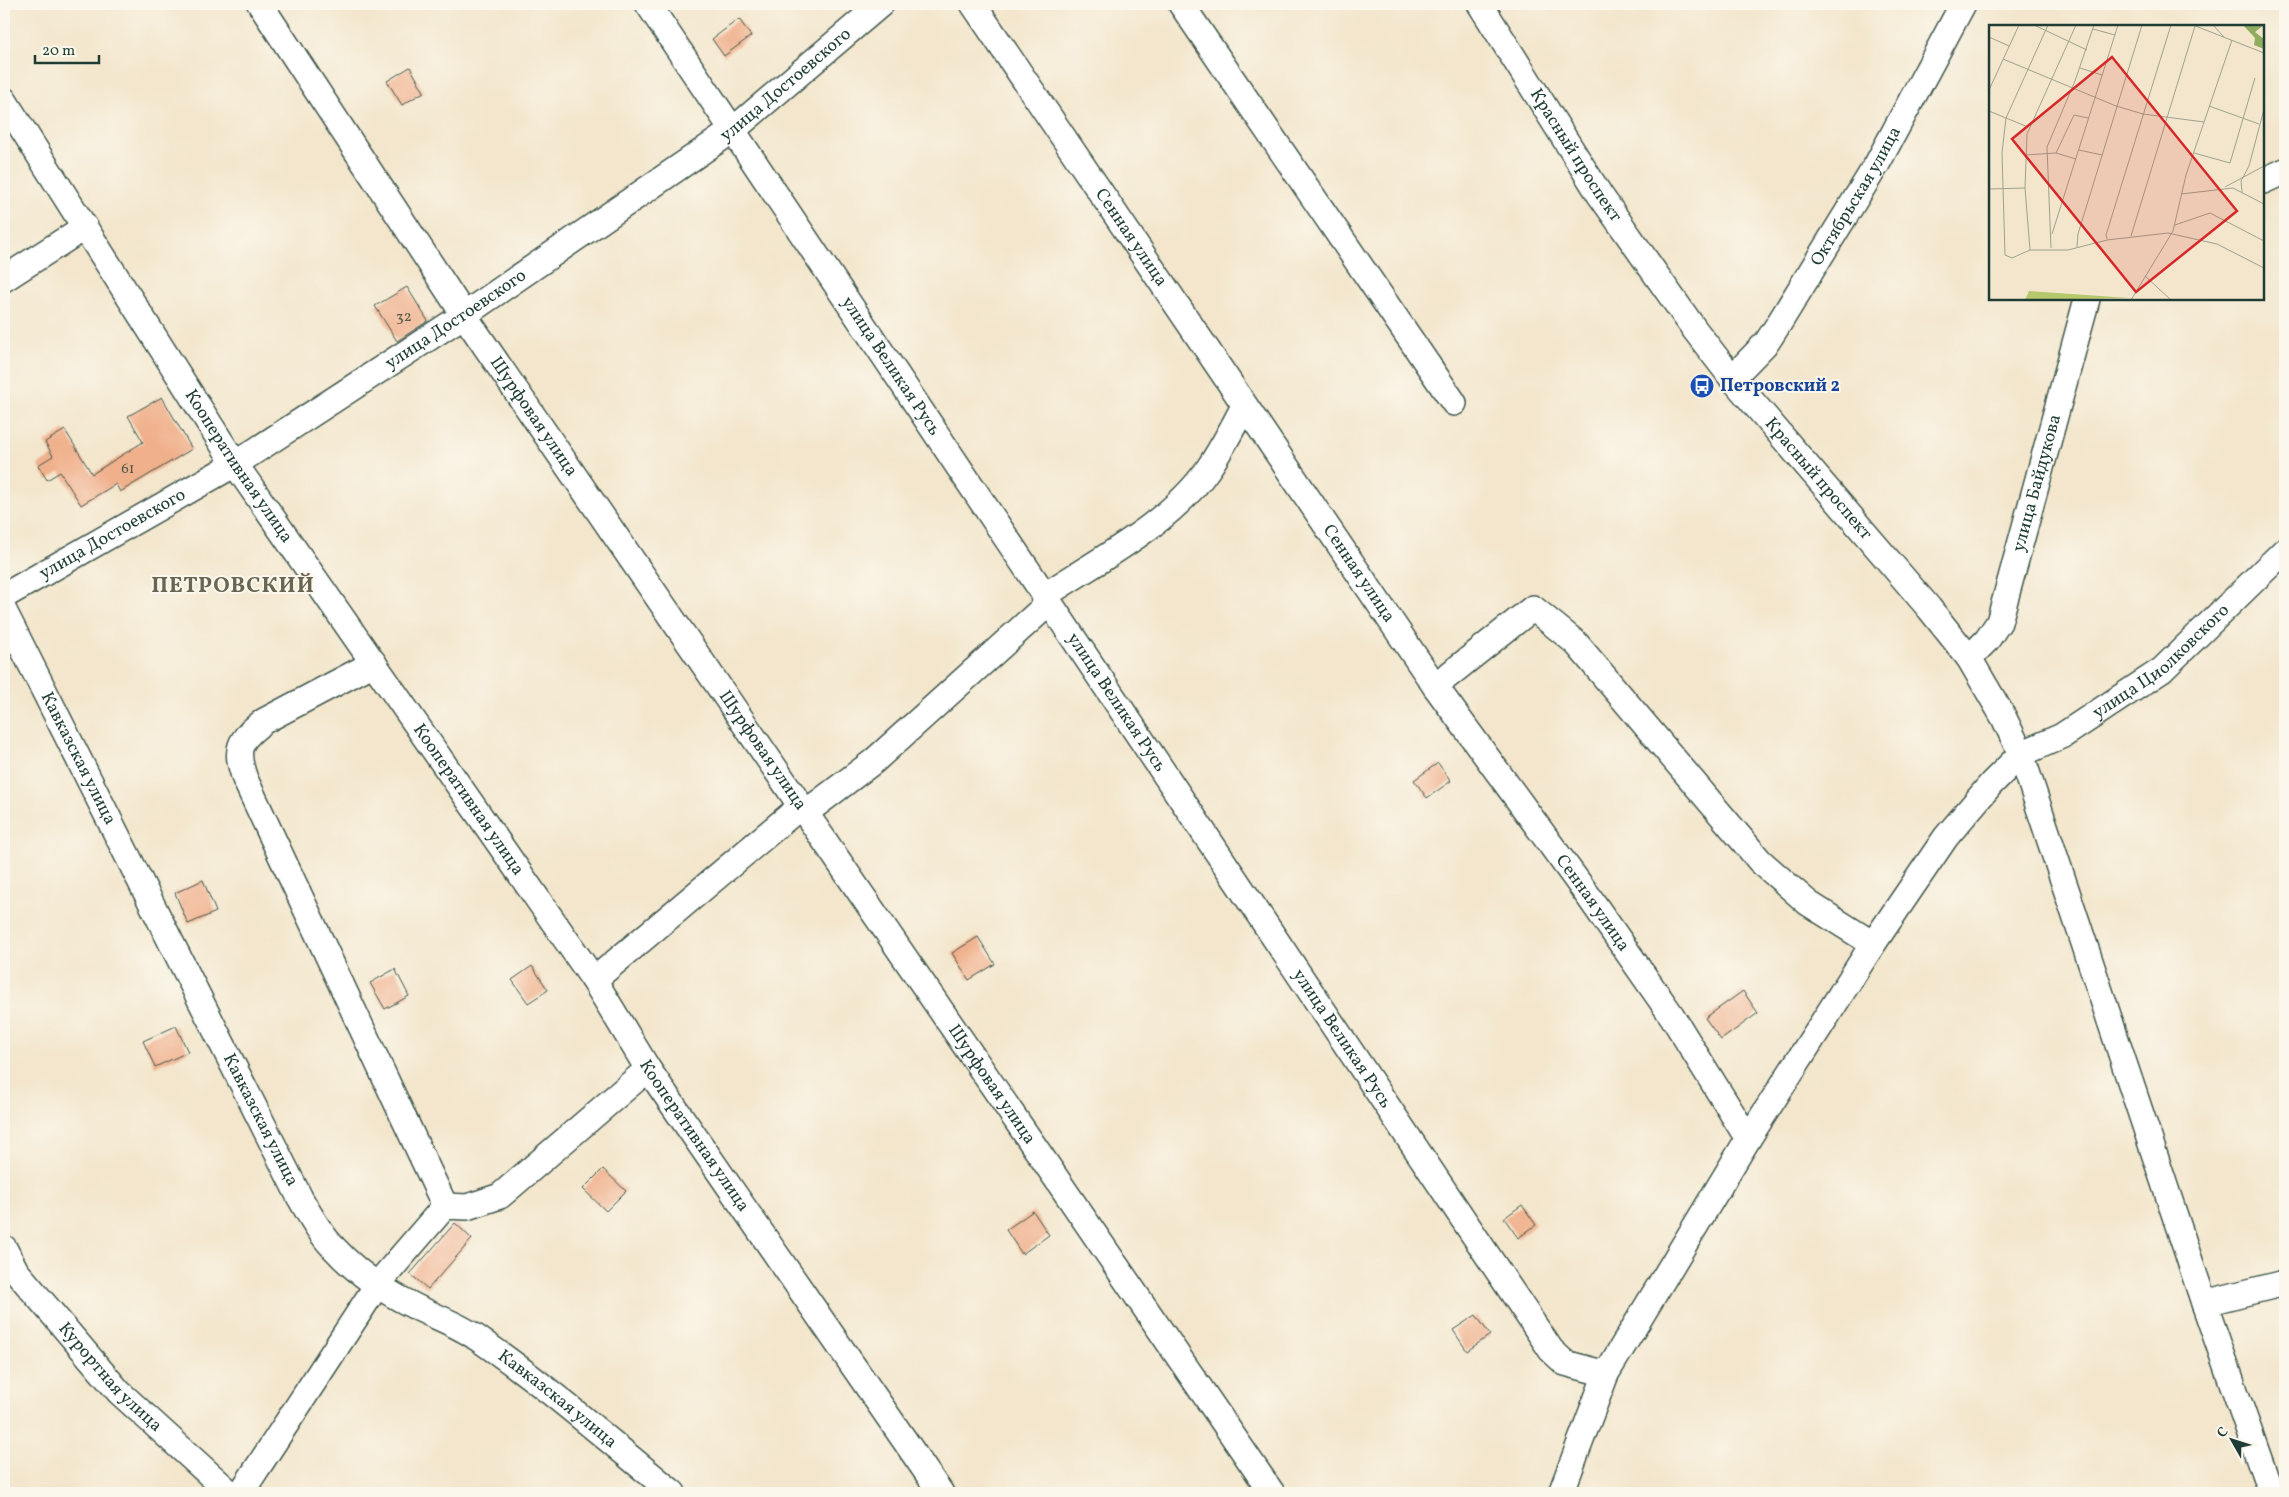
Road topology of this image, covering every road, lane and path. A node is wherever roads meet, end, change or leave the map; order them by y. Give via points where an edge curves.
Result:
1 (260, 4) edge
2 (648, 4) edge
3 (881, 4) edge
4 (973, 4) edge
5 (1181, 4) edge
6 (1480, 4) edge
7 (1963, 4) edge
8 (4, 100) edge
9 (733, 130) junction
10 (2285, 171) edge
11 (2264, 181) edge
12 (85, 227) junction
13 (4, 279) edge
14 (2087, 300) edge
15 (464, 315) junction
16 (1732, 378) junction
17 (1454, 403) dead end
18 (1244, 406) junction
19 (236, 464) junction
20 (2285, 550) edge
21 (4, 596) edge
22 (1047, 599) junction
23 (4, 611) edge
24 (1969, 658) junction
25 (374, 663) junction
26 (1435, 686) junction
27 (2021, 754) junction
28 (803, 810) junction
29 (1873, 944) junction
30 (594, 980) junction
31 (648, 1069) junction
32 (1748, 1139) junction
33 (446, 1206) junction
34 (4, 1248) edge
35 (10, 1274) edge
36 (2285, 1283) edge
37 (378, 1285) junction
38 (2204, 1303) junction
39 (1606, 1374) junction
40 (230, 1493) edge
41 (241, 1493) edge
42 (673, 1493) edge
43 (941, 1493) edge
44 (1272, 1493) edge
45 (1561, 1493) edge
46 (2271, 1493) edge

1 - 15 street, Шурфовая улица
2 - 9 street, улица Великая Русь
3 - 9 street, улица Достоевского
4 - 18 street, Сенная улица
5 - 17 street
6 - 16 street, Красный проспект via 1600,195
7 - 16 street, Октябрьская улица via 1876,164 1778,325 1767,342
8 - 12 street, Кооперативная улица
9 - 15 street, улица Достоевского
9 - 22 street, улица Великая Русь
10 - 11 street
12 - 13 street
12 - 19 street, Кооперативная улица
14 - 24 street, улица Байдукова via 1999,622
15 - 19 street, улица Достоевского
15 - 28 street, Шурфовая улица
16 - 24 street, Красный проспект
18 - 22 street via 1207,471 1176,505
18 - 26 street, Сенная улица
19 - 21 street, улица Достоевского
19 - 25 street, Кооперативная улица
20 - 27 street, улица Циолковского via 2162,670 2062,736
22 - 28 street via 874,761
22 - 39 street, улица Великая Русь via 1551,1350 1565,1363
23 - 37 street, Кавказская улица via 300,1198 333,1248
24 - 27 street, Красный проспект
25 - 30 street, Кооперативная улица
25 - 33 street via 264,721 248,733 240,746 238,760
26 - 29 street via 1533,608 1576,643 1760,861 1808,903
26 - 32 street, Сенная улица via 1672,1016
27 - 29 street via 1946,837
27 - 38 street, Красный проспект
28 - 30 street
28 - 44 street, Шурфовая улица
29 - 32 street
30 - 31 street, Кооперативная улица
31 - 33 street via 500,1196 467,1207
31 - 43 street, Кооперативная улица
32 - 39 street
33 - 37 street
34 - 35 street, Курортная улица
35 - 40 street, Курортная улица via 119,1392
36 - 38 street
37 - 41 street
37 - 42 street, Кавказская улица via 410,1305 476,1337 535,1380
38 - 46 street, Красный проспект
39 - 45 street

